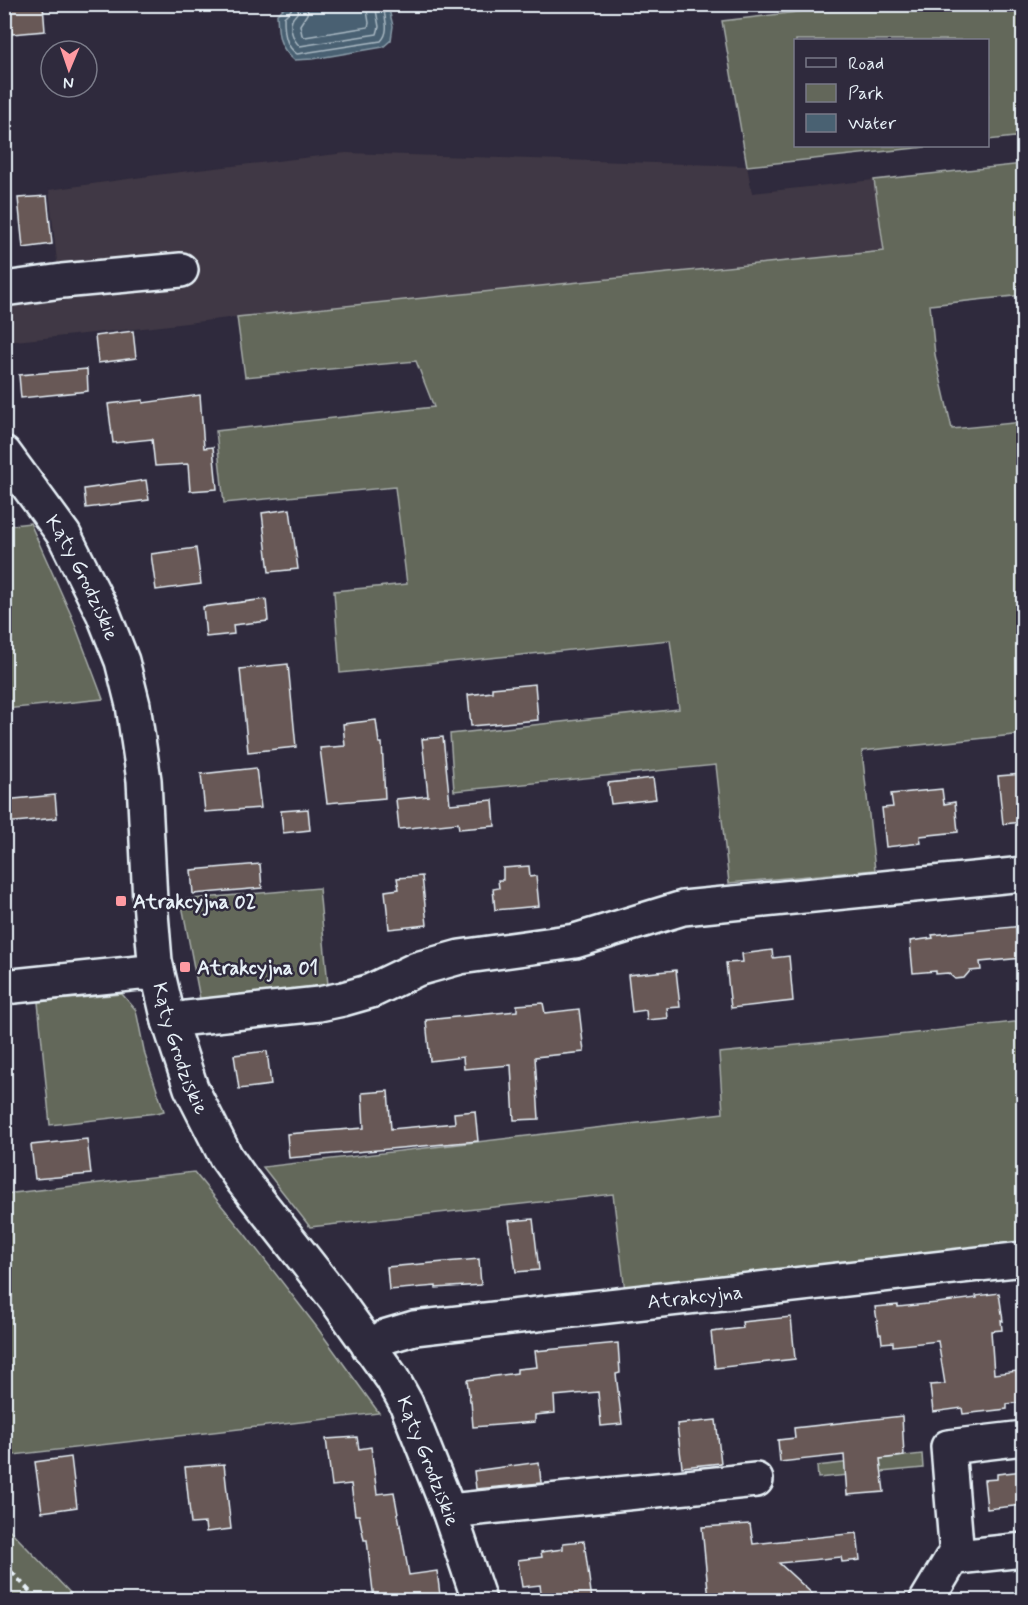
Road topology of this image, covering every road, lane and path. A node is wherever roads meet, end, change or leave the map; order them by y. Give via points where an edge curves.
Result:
1 (181, 270) dead end
2 (4, 290) edge
3 (4, 453) edge
4 (1023, 874) edge
5 (157, 974) junction
6 (4, 987) edge
7 (169, 1021) junction
8 (1023, 1259) edge
9 (369, 1347) junction
10 (1023, 1438) edge
11 (756, 1480) dead end
12 (449, 1511) junction
13 (1023, 1550) edge
14 (957, 1557) junction
15 (4, 1564) edge
16 (38, 1600) edge
17 (479, 1600) edge
18 (927, 1600) edge

1 - 2 street
3 - 5 street, Kąty Grodziskie via 64,536 122,661 144,780
4 - 7 street via 683,908 574,941 441,961 343,999
5 - 6 street
5 - 7 street, Kąty Grodziskie
7 - 9 street, Kąty Grodziskie via 190,1088 226,1157
8 - 9 street, Atrakcyjna via 414,1328 387,1336
9 - 12 street, Kąty Grodziskie via 406,1403
10 - 14 street via 948,1447
11 - 12 street
12 - 17 street, Kąty Grodziskie
13 - 14 street
14 - 18 street via 951,1560
15 - 16 path

